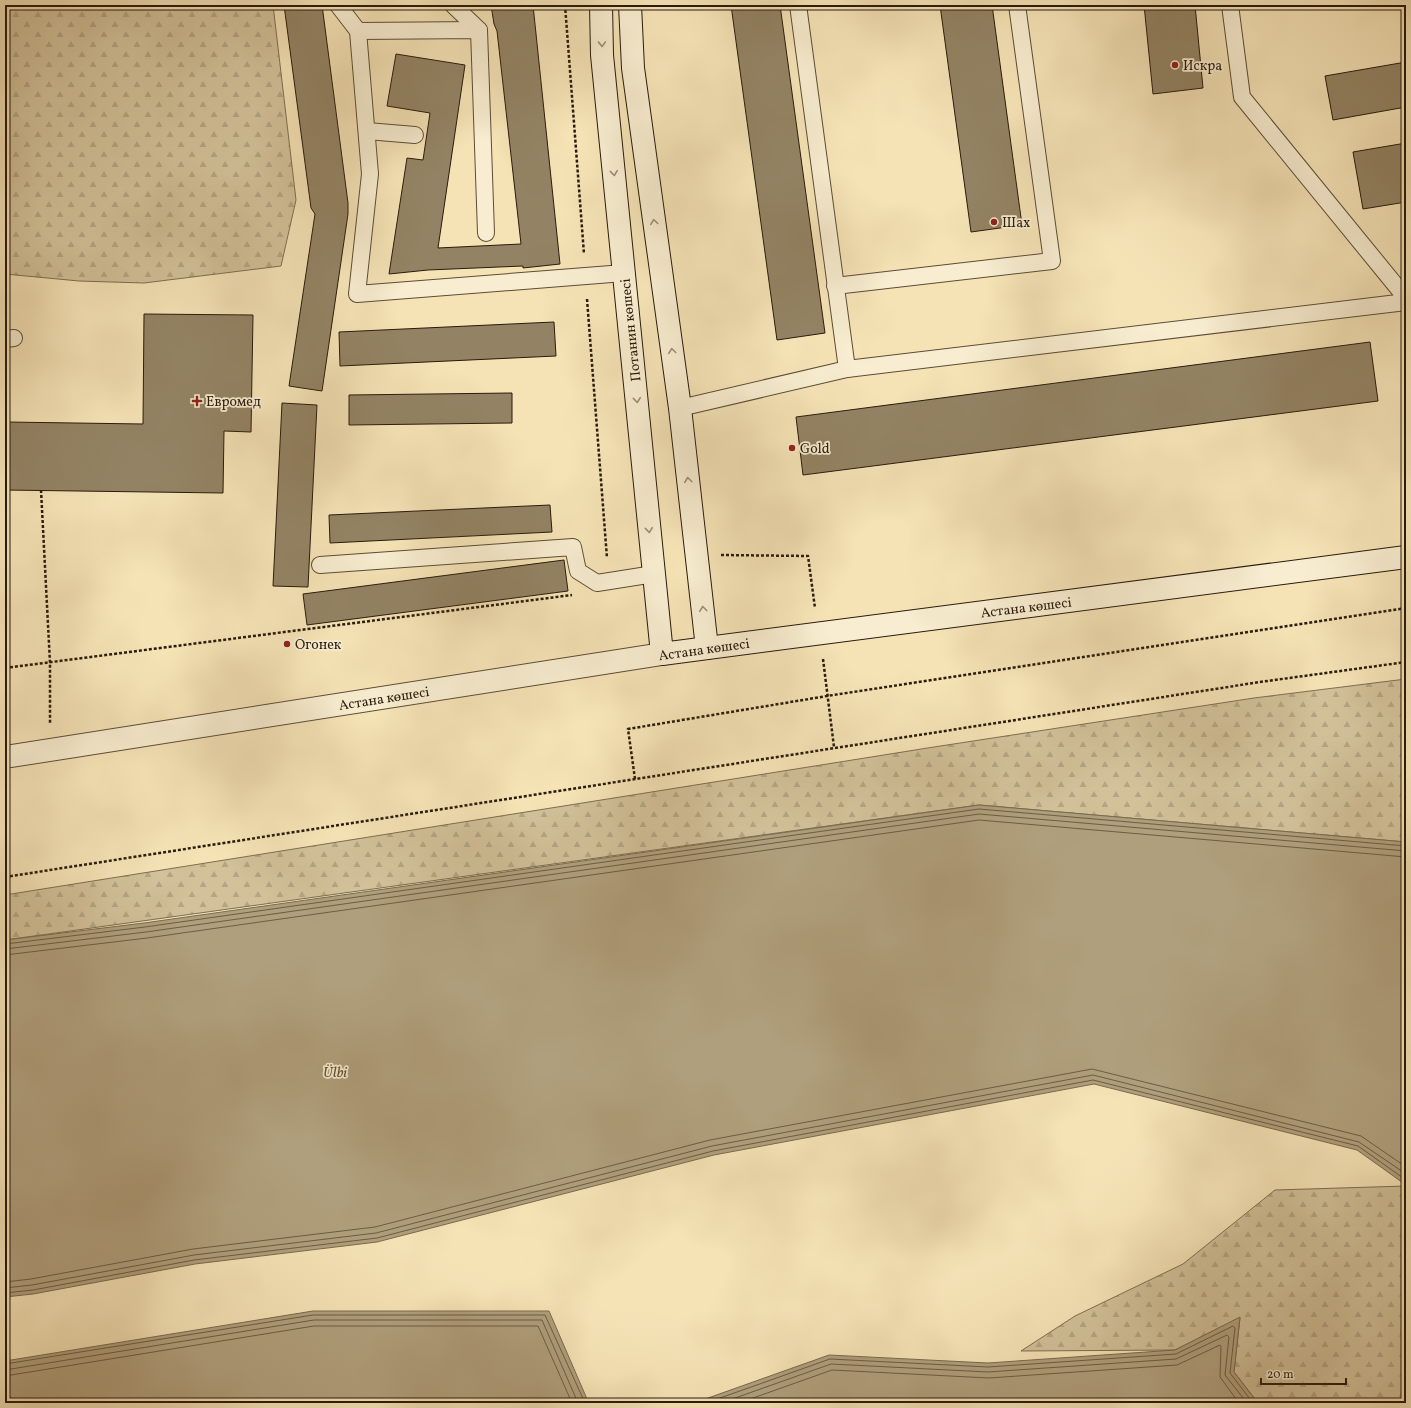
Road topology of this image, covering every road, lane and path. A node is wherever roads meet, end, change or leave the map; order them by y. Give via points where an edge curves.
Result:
1 (338, 5) edge
2 (453, 5) edge
3 (601, 5) edge
4 (630, 5) edge
5 (798, 5) edge
6 (1017, 5) edge
7 (1230, 5) edge
8 (478, 30) junction
9 (358, 31) junction
10 (367, 131) junction
11 (415, 135) dead end
12 (486, 233) dead end
13 (624, 274) junction
14 (835, 286) junction
15 (1406, 298) edge
16 (1406, 302) edge
17 (848, 368) junction
18 (680, 408) junction
19 (41, 490) dead end
20 (697, 555) junction
21 (608, 557) dead end
22 (1406, 557) edge
23 (320, 565) dead end
24 (654, 574) junction
25 (592, 580) junction
26 (1406, 608) edge
27 (819, 634) junction
28 (707, 648) junction
29 (662, 654) junction
30 (1406, 662) edge
31 (50, 663) junction
32 (5, 668) edge
33 (827, 696) junction
34 (834, 747) junction
35 (50, 751) junction
36 (5, 758) edge
37 (635, 779) junction
38 (5, 877) edge

1 - 9 lane
2 - 8 lane
3 -> 13 main road, Потанин көшесі via 602,55
18 -> 4 main road via 633,68
5 - 14 lane
6 - 14 lane via 1052,261
7 - 15 lane via 1242,97
8 - 9 lane
8 - 12 lane
9 - 10 lane
10 - 11 lane
10 - 13 lane via 370,174 357,294
13 -> 24 main road, Потанин көшесі
14 - 17 lane
16 - 17 lane
17 - 18 lane
20 -> 18 main road
19 - 31 path
20 - 27 path via 808,556
28 -> 20 main road
21 - 25 path
22 - 27 main road, Астана көшесі
23 - 25 lane via 573,547 578,571
24 - 25 lane via 597,583
24 - 29 main road, Потанин көшесі
25 - 31 path via 581,594
26 - 33 path
27 - 28 main road, Астана көшесі
27 - 33 path
28 - 29 main road, Астана көшесі
29 - 35 main road, Астана көшесі
30 - 34 path
31 - 32 path
31 - 35 path
33 - 34 path
33 - 37 path via 628,729
34 - 37 path
35 - 36 main road, Астана көшесі
37 - 38 path

